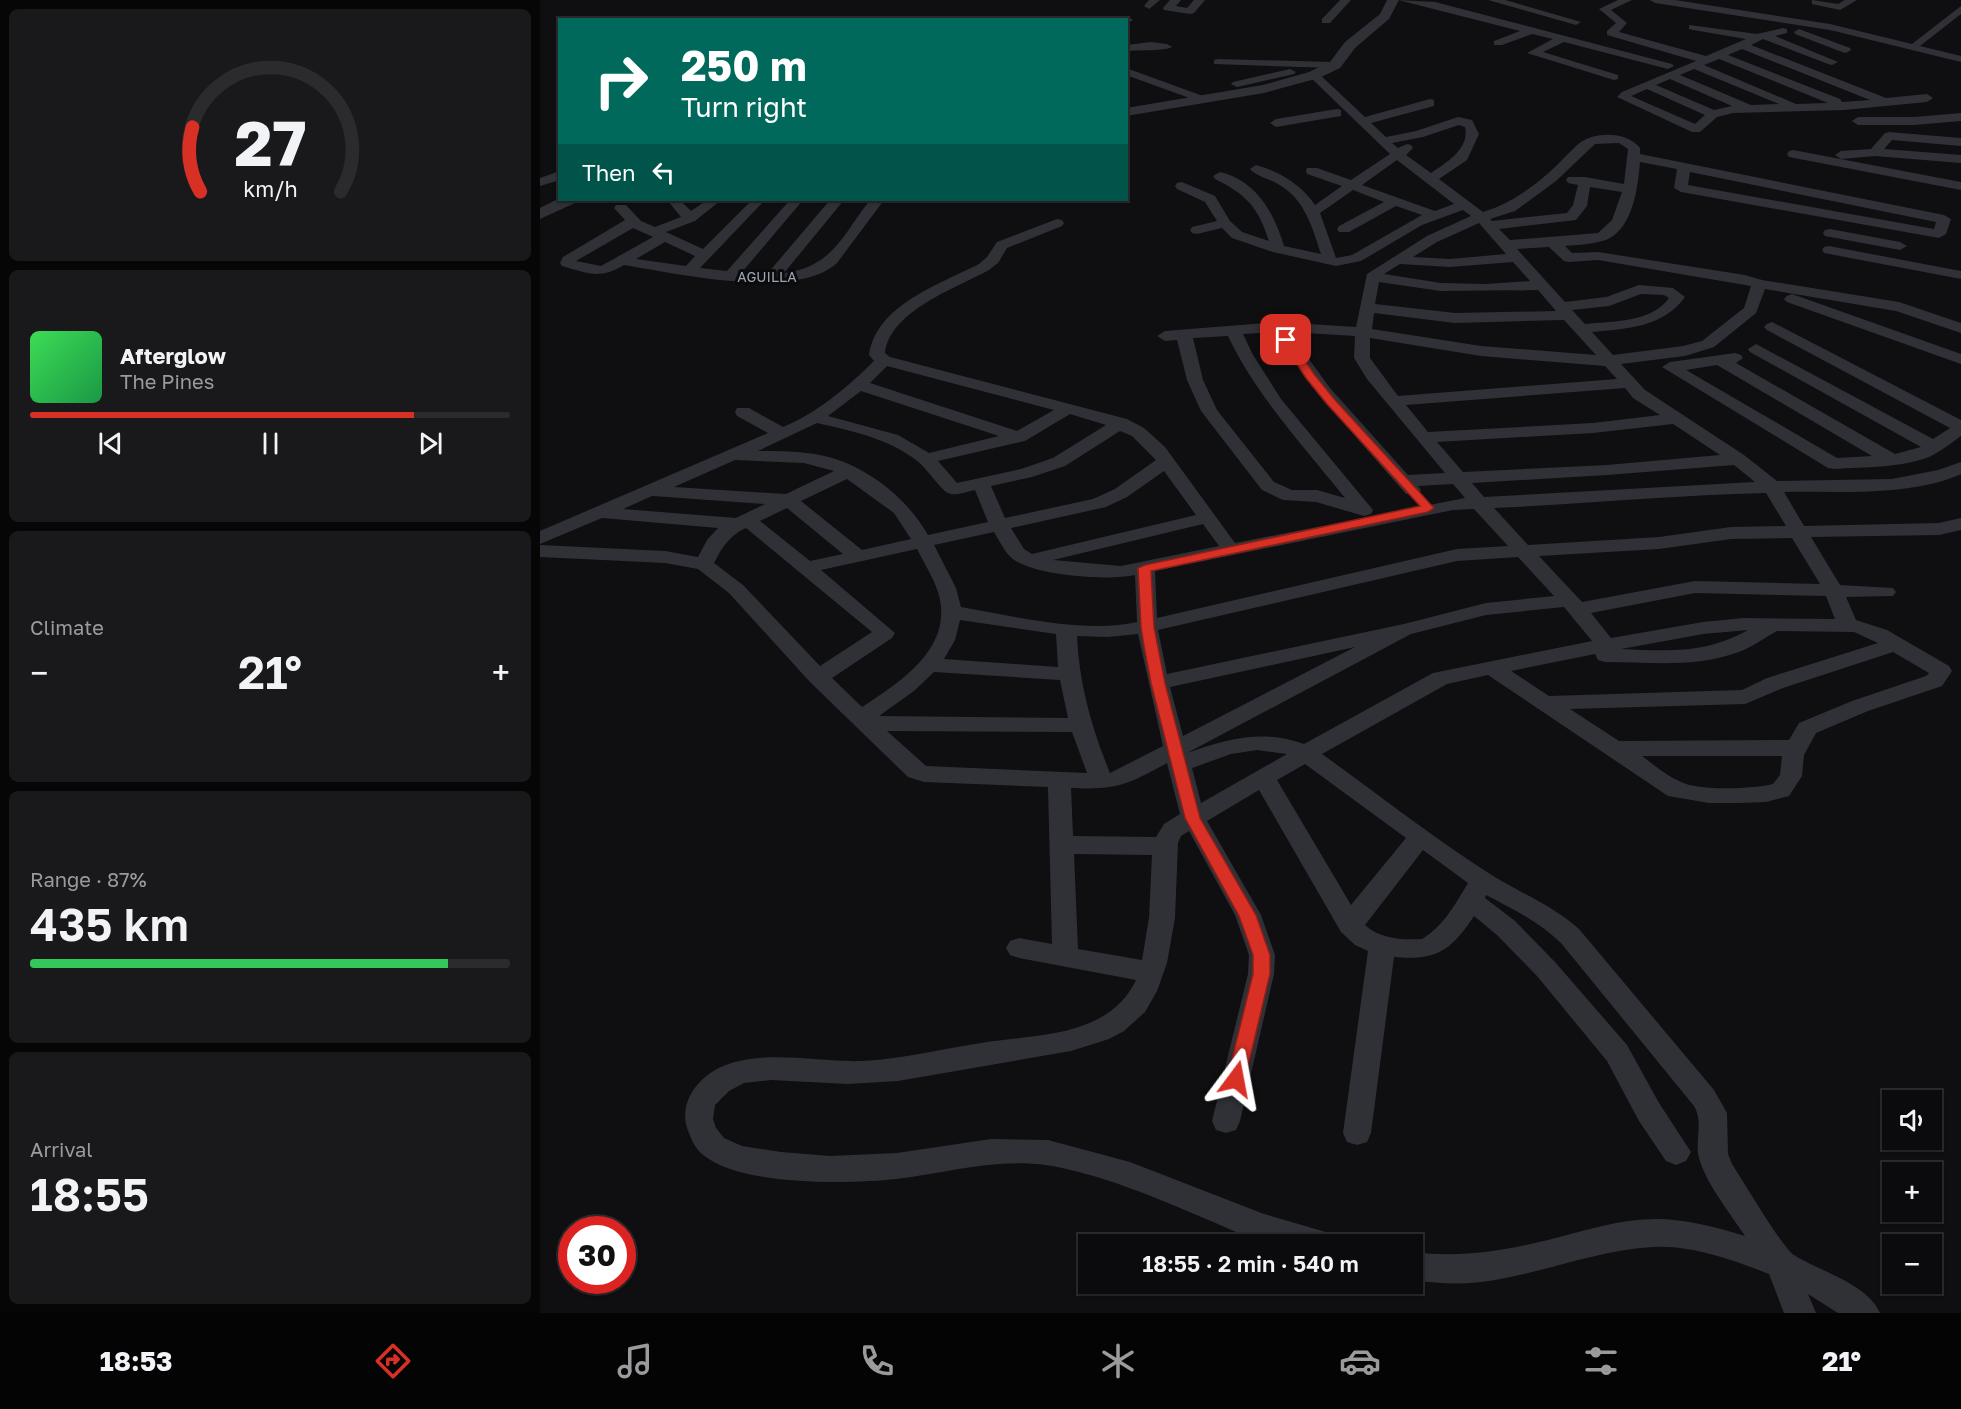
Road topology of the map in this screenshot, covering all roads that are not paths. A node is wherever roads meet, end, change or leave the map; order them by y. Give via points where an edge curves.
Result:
1 (1176, 0) edge
2 (1200, 0) edge
3 (1346, 0) edge
4 (1393, 0) edge
5 (1403, 0) edge
6 (1465, 0) edge
7 (1628, 0) edge
8 (1655, 0) edge
9 (1852, 0) edge
10 (1498, 1) edge
11 (1816, 2) dead end
12 (1445, 7) junction
13 (1961, 9) edge
14 (1534, 10) junction
15 (1472, 14) junction
16 (1727, 20) dead end
17 (1326, 21) dead end
18 (1451, 21) dead end
19 (1503, 22) junction
20 (1940, 24) junction
21 (1693, 27) dead end
22 (1799, 27) junction
23 (1961, 28) edge
24 (1483, 29) dead end
25 (1782, 29) junction
26 (1535, 30) junction
27 (1716, 31) junction
28 (1760, 36) junction
29 (1564, 38) junction
30 (1917, 43) dead end
31 (1498, 44) dead end
32 (1742, 45) junction
33 (1167, 47) dead end
34 (1128, 48) edge
35 (1846, 50) dead end
36 (1673, 51) junction
37 (1309, 53) dead end
38 (1719, 55) junction
39 (1961, 59) edge
40 (1338, 61) junction
41 (1648, 61) junction
42 (1218, 62) dead end
43 (1832, 62) dead end
44 (1270, 63) junction
45 (1700, 63) junction
46 (1669, 70) junction
47 (1128, 72) edge
48 (1314, 73) junction
49 (1211, 74) dead end
50 (1237, 84) dead end
51 (1646, 85) junction
52 (1336, 97) junction
53 (1199, 98) junction
54 (1928, 98) dead end
55 (1884, 101) junction
56 (1430, 103) dead end
57 (1845, 106) junction
58 (1797, 107) junction
59 (1749, 109) junction
60 (1128, 112) edge
61 (1713, 114) junction
62 (1961, 117) edge
63 (1858, 121) dead end
64 (1276, 123) dead end
65 (1360, 124) junction
66 (1419, 134) junction
67 (1382, 141) junction
68 (1961, 142) edge
69 (1875, 152) junction
70 (1792, 154) dead end
71 (1398, 155) junction
72 (1634, 158) junction
73 (1816, 158) junction
74 (1961, 159) edge
75 (1684, 167) junction
76 (1961, 168) edge
77 (1256, 170) dead end
78 (1312, 171) dead end
79 (558, 176) edge
80 (1220, 176) dead end
81 (1551, 178) junction
82 (1431, 180) junction
83 (1586, 181) junction
84 (540, 182) edge
85 (1956, 185) edge
86 (1182, 186) dead end
87 (1352, 186) junction
88 (558, 188) edge
89 (1628, 189) junction
90 (540, 193) edge
91 (567, 201) edge
92 (674, 201) edge
93 (714, 201) edge
94 (758, 201) edge
95 (796, 201) edge
96 (836, 201) edge
97 (876, 201) edge
98 (1395, 201) junction
99 (1466, 204) junction
100 (621, 208) dead end
101 (1313, 212) junction
102 (540, 214) edge
103 (1434, 215) junction
104 (1838, 216) junction
105 (690, 218) junction
106 (634, 221) junction
107 (1485, 221) junction
108 (1057, 223) dead end
109 (1225, 223) junction
110 (1344, 228) dead end
111 (1907, 228) junction
112 (1197, 231) dead end
113 (660, 234) junction
114 (1829, 241) junction
115 (1552, 242) junction
116 (1900, 246) junction
117 (1278, 249) junction
118 (1511, 251) junction
119 (704, 255) junction
120 (1397, 260) junction
121 (623, 261) junction
122 (1330, 261) junction
123 (1893, 261) junction
124 (690, 270) junction
125 (1960, 272) edge
126 (731, 276) junction
127 (772, 278) junction
128 (1372, 278) junction
129 (1541, 285) junction
130 (1759, 286) junction
131 (1368, 308) junction
132 (1564, 311) junction
133 (1278, 327) junction
134 (1961, 328) edge
135 (1579, 329) junction
136 (1233, 330) junction
137 (1362, 332) junction
138 (1185, 335) junction
139 (1165, 336) dead end
140 (1756, 349) junction
141 (1961, 359) edge
142 (884, 360) junction
143 (1720, 360) junction
144 (1608, 361) junction
145 (1870, 379) junction
146 (1627, 383) junction
147 (859, 385) junction
148 (1842, 395) junction
149 (1395, 401) junction
150 (1801, 407) junction
151 (1069, 408) junction
152 (743, 412) dead end
153 (1752, 414) junction
154 (815, 418) junction
155 (1674, 419) junction
156 (1121, 423) junction
157 (1961, 427) edge
158 (782, 434) junction
159 (1019, 437) junction
160 (1426, 437) junction
161 (1933, 446) junction
162 (731, 455) junction
163 (928, 458) junction
164 (1738, 459) junction
165 (1892, 460) junction
166 (1166, 462) junction
167 (1961, 467) edge
168 (847, 472) junction
169 (1458, 477) junction
170 (1404, 481) junction
171 (981, 483) junction
172 (1771, 486) junction
173 (651, 491) junction
174 (1192, 498) junction
175 (788, 500) junction
176 (1479, 503) junction
177 (1428, 508) junction
178 (599, 513) junction
179 (1368, 514) junction
180 (1206, 518) junction
181 (743, 521) junction
182 (1961, 524) edge
183 (999, 525) junction
184 (1150, 531) junction
185 (1799, 531) junction
186 (540, 538) edge
187 (922, 542) junction
188 (1231, 550) junction
189 (540, 551) edge
190 (1523, 552) junction
191 (858, 556) junction
192 (1028, 560) junction
193 (704, 564) junction
194 (806, 568) junction
195 (1145, 568) junction
196 (1833, 590) junction
197 (1886, 592) dead end
198 (1573, 605) junction
199 (951, 612) junction
200 (1147, 627) junction
201 (1849, 627) junction
202 (1066, 630) junction
203 (1404, 630) junction
204 (1895, 644) junction
205 (1615, 648) junction
206 (929, 665) junction
207 (1492, 668) junction
208 (1068, 674) junction
209 (818, 677) junction
210 (1158, 683) junction
211 (1545, 703) junction
212 (864, 721) junction
213 (1079, 725) junction
214 (1797, 748) junction
215 (1614, 749) junction
216 (1306, 753) junction
217 (1178, 756) junction
218 (1264, 778) junction
219 (1059, 780) junction
220 (1102, 782) junction
221 (1193, 818) junction
222 (1421, 836) junction
223 (1061, 845) junction
224 (1166, 846) junction
225 (1476, 890) junction
226 (1350, 925) junction
227 (1382, 946) junction
228 (1020, 948) dead end
229 (1065, 957) junction
230 (1151, 972) junction
231 (1226, 1121) dead end
232 (1357, 1133) dead end
233 (1676, 1152) dead end
234 (1286, 1234) edge
235 (1780, 1264) junction
236 (1423, 1268) edge
237 (1800, 1313) edge
238 (1864, 1313) edge

1 - 2 street via 1168,8 1190,10
3 - 17 street
4 - 40 street via 1385,16 1350,45
5 - 12 street
6 - 12 street
7 - 36 street via 1604,9 1622,23 1610,33
8 - 22 street
9 - 11 street via 1840,7
10 - 14 street
10 - 15 street
12 - 15 street
13 - 20 street
14 - 19 street
14 - 26 street via 1576,22
15 - 18 street
15 - 19 street
16 - 25 street
19 - 24 street
19 - 26 street
20 - 23 street
20 - 30 street
21 - 27 street
22 - 25 street
22 - 35 street
22 - 39 street via 1830,27
25 - 28 street
26 - 29 street
26 - 31 street
27 - 28 street
27 - 36 street
28 - 32 street
28 - 43 street
29 - 41 street
29 - 41 street via 1533,53 1617,75
32 - 38 street
32 - 55 street
33 - 34 street
36 - 45 street
37 - 40 street
38 - 45 street
38 - 57 street
40 - 48 street
41 - 46 street
42 - 44 street
44 - 48 street
44 - 49 street
45 - 46 street
45 - 58 street
46 - 51 street
46 - 59 street
47 - 53 street
48 - 50 street
48 - 52 street
48 - 52 street
48 - 53 street via 1264,89
51 - 61 street
51 - 61 street via 1623,97 1696,129
52 - 64 street
52 - 65 street
53 - 60 street
54 - 55 street
55 - 57 street
56 - 65 street
57 - 58 street
58 - 59 street
59 - 61 street
62 - 63 street
65 - 67 street
66 - 67 street
66 - 71 street
66 - 82 street via 1458,122 1471,126 1473,134 1462,157
67 - 71 street
68 - 69 street via 1889,136
69 - 73 street
69 - 74 street
70 - 73 street
71 - 82 street
71 - 87 street
72 - 75 street
72 - 81 street via 1634,148 1627,141 1591,141
72 - 89 street
73 - 85 street
75 - 104 street via 1682,188
75 - 111 street via 1944,219 1940,234
76 - 85 street
77 - 101 street via 1290,184
78 - 87 street
79 - 84 street
80 - 117 street via 1245,189 1259,202 1270,220
81 - 83 street
81 - 107 street
82 - 99 street
83 - 89 street
83 - 107 street via 1580,206 1571,217
86 - 109 street via 1210,199
87 - 98 street
87 - 101 street
88 - 90 street
89 - 115 street via 1626,208 1617,225 1603,236
91 - 102 street
92 - 105 street
93 - 105 street
94 - 119 street
95 - 126 street
96 - 127 street
97 - 127 street, AGUILLA via 827,265 796,278
98 - 103 street
98 - 110 street
99 - 103 street
99 - 107 street
100 - 106 street
101 - 122 street
103 - 122 street via 1356,258
104 - 111 street
104 - 114 street
105 - 113 street
106 - 113 street
106 - 121 street via 567,261 601,271
107 - 118 street
107 - 120 street via 1432,239
108 - 142 street via 1002,245 984,267 902,311 877,350
109 - 112 street
109 - 117 street via 1237,235
111 - 116 street
113 - 119 street
113 - 121 street
114 - 116 street
114 - 123 street
115 - 118 street
115 - 130 street via 1569,258 1598,255 1745,279
116 - 123 street
117 - 122 street
118 - 120 street via 1450,263
118 - 129 street
119 - 124 street
120 - 128 street
121 - 124 street, AGUILLA
123 - 125 street
124 - 126 street, AGUILLA
126 - 127 street, AGUILLA
128 - 129 street via 1441,287
128 - 131 street
129 - 132 street
130 - 134 street via 1902,304
130 - 141 street
130 - 144 street via 1751,310 1708,344 1685,351
131 - 132 street via 1437,318
131 - 137 street
132 - 135 street
132 - 135 street via 1609,301 1639,289 1668,291 1677,297 1671,306 1651,318
133 - 136 street
133 - 137 street
133 - 170 street via 1331,402
135 - 144 street
136 - 138 street
136 - 179 street via 1273,401
137 - 144 street via 1481,351
137 - 149 street via 1362,358
138 - 139 street
138 - 179 street via 1195,380 1209,411 1268,486 1289,496 1317,496
140 - 143 street via 1750,355
140 - 145 street via 1755,338 1777,324
140 - 148 street
142 - 147 street
142 - 151 street
143 - 150 street
143 - 153 street via 1670,367
144 - 146 street
145 - 148 street
145 - 157 street
146 - 149 street
146 - 155 street
147 - 154 street
147 - 159 street
148 - 150 street
148 - 161 street
149 - 160 street
150 - 153 street
150 - 165 street
151 - 156 street
151 - 159 street
152 - 158 street
153 - 165 street via 1834,464
154 - 158 street
154 - 163 street via 884,435
155 - 160 street via 1593,428
155 - 164 street
156 - 166 street via 1152,443
156 - 171 street via 1059,462
157 - 161 street
158 - 162 street
159 - 163 street
160 - 169 street
161 - 165 street via 1913,456
162 - 168 street via 814,460
162 - 173 street
163 - 171 street via 953,489
164 - 169 street via 1575,473
164 - 172 street
166 - 174 street
166 - 183 street via 1109,499
167 - 172 street via 1901,483
168 - 175 street
168 - 187 street via 898,506
169 - 170 street
169 - 176 street
170 - 177 street
171 - 183 street
172 - 176 street
172 - 185 street
173 - 175 street
173 - 178 street
174 - 180 street
174 - 184 street
175 - 181 street
175 - 191 street
176 - 177 street
176 - 190 street
177 - 179 street
178 - 181 street
178 - 186 street
179 - 188 street
180 - 184 street
180 - 188 street
181 - 193 street via 720,536
181 - 194 street
182 - 185 street via 1939,529
183 - 187 street
183 - 192 street via 1017,554
184 - 192 street
185 - 190 street via 1731,533 1659,543
185 - 196 street
187 - 191 street
187 - 199 street via 949,597
188 - 195 street
189 - 193 street via 665,557
190 - 198 street
190 - 200 street via 1457,555
191 - 194 street
192 - 195 street via 1100,571
193 - 209 street via 736,589
194 - 209 street via 885,633
195 - 200 street
196 - 197 street
196 - 198 street via 1695,587
196 - 201 street
198 - 203 street via 1486,609
198 - 205 street
199 - 202 street
199 - 206 street via 942,645
200 - 202 street via 1110,632
200 - 210 street
201 - 204 street via 1864,629
201 - 205 street via 1773,625 1730,648 1671,657
202 - 208 street
203 - 210 street
203 - 217 street
204 - 211 street via 1775,683 1745,697
204 - 214 street via 1941,671 1934,681 1807,728
205 - 207 street
206 - 208 street
206 - 212 street
207 - 211 street
207 - 216 street via 1430,683
208 - 213 street
209 - 212 street
210 - 217 street
211 - 215 street
212 - 213 street
212 - 219 street via 916,771 924,774
213 - 220 street
214 - 215 street
214 - 215 street via 1791,776 1781,790 1738,795 1676,790
216 - 217 street via 1270,742 1250,742
216 - 218 street
216 - 222 street
217 - 220 street
217 - 221 street
218 - 221 street
218 - 226 street
219 - 220 street
219 - 223 street
221 - 224 street via 1172,830
221 - 231 street via 1248,915 1262,955 1261,974
222 - 225 street
222 - 226 street
223 - 224 street
223 - 229 street
224 - 230 street via 1160,937
225 - 227 street via 1436,944 1418,949
225 - 233 street via 1617,1053
225 - 235 street via 1536,910 1556,923 1704,1098 1713,1113 1713,1154 1720,1171
226 - 227 street via 1369,942
227 - 232 street
228 - 229 street
229 - 230 street
230 - 234 street via 1134,1007 1116,1023 1096,1033 873,1072 809,1072 771,1067 741,1071 722,1080 703,1097 698,1115 703,1137 717,1150 751,1161 803,1169 867,1169 1005,1152 1043,1152 1083,1159 1134,1176
235 - 236 street via 1726,1244 1661,1233 1629,1235 1472,1270
235 - 237 street
235 - 238 street

